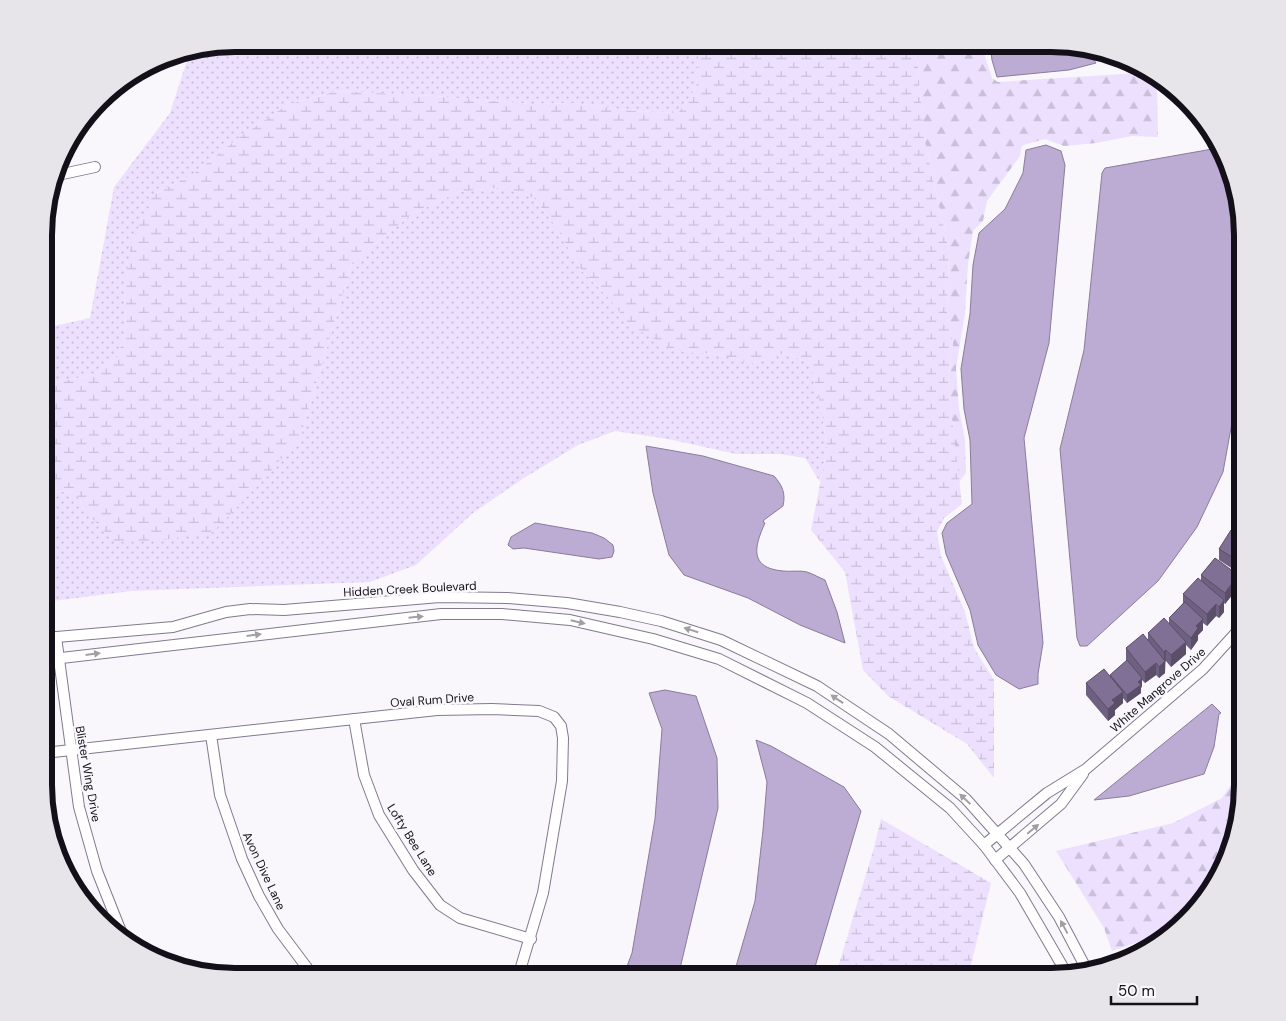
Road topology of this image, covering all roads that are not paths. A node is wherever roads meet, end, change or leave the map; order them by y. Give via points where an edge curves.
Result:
1 (95, 167) dead end
2 (63, 174) edge
3 (1234, 635) edge
4 (52, 637) edge
5 (56, 637) junction
6 (59, 658) junction
7 (52, 659) edge
8 (354, 719) junction
9 (211, 735) junction
10 (70, 750) junction
11 (52, 753) edge
12 (1086, 769) junction
13 (998, 833) junction
14 (984, 845) junction
15 (1010, 848) junction
16 (995, 860) junction
17 (119, 927) edge
18 (531, 939) junction
19 (1084, 965) edge
20 (307, 968) edge
21 (521, 968) edge
22 (1063, 968) edge

1 - 2 street
3 - 12 street, White Mangrove Drive via 1203,669
4 - 5 street, Hidden Creek Boulevard
5 - 6 street, Blister Wing Drive
13 -> 5 street, Hidden Creek Boulevard via 966,799 890,734 817,686 721,640 620,612 567,603 440,597 284,610 250,609 226,612 173,627
6 - 7 street
6 - 10 street, Blister Wing Drive
6 -> 14 street via 442,614 502,614 570,620 653,639 719,659 807,703 882,753 950,808
8 - 9 street, Oval Rum Drive
8 - 18 street, Lofty Bee Lane via 364,775 379,815 413,870 440,904 460,918
8 - 18 street, Oval Rum Drive via 436,710 492,709 540,711 562,726 562,781 543,893
9 - 10 street, Oval Rum Drive
9 - 20 street, Avon Dive Lane via 220,795 242,859 278,928
10 - 11 street, Oval Rum Drive
10 - 17 street, Blister Wing Drive via 79,807 97,871
12 - 13 street, White Mangrove Drive via 1047,793
15 -> 12 street, White Mangrove Drive via 1061,804
13 - 14 street, White Mangrove Drive
13 - 15 street, Hidden Creek Boulevard
14 - 16 street
15 - 16 street, White Mangrove Drive
19 -> 15 street, Hidden Creek Boulevard via 1059,917
16 - 22 street via 1020,893
18 - 21 street, Oval Rum Drive

